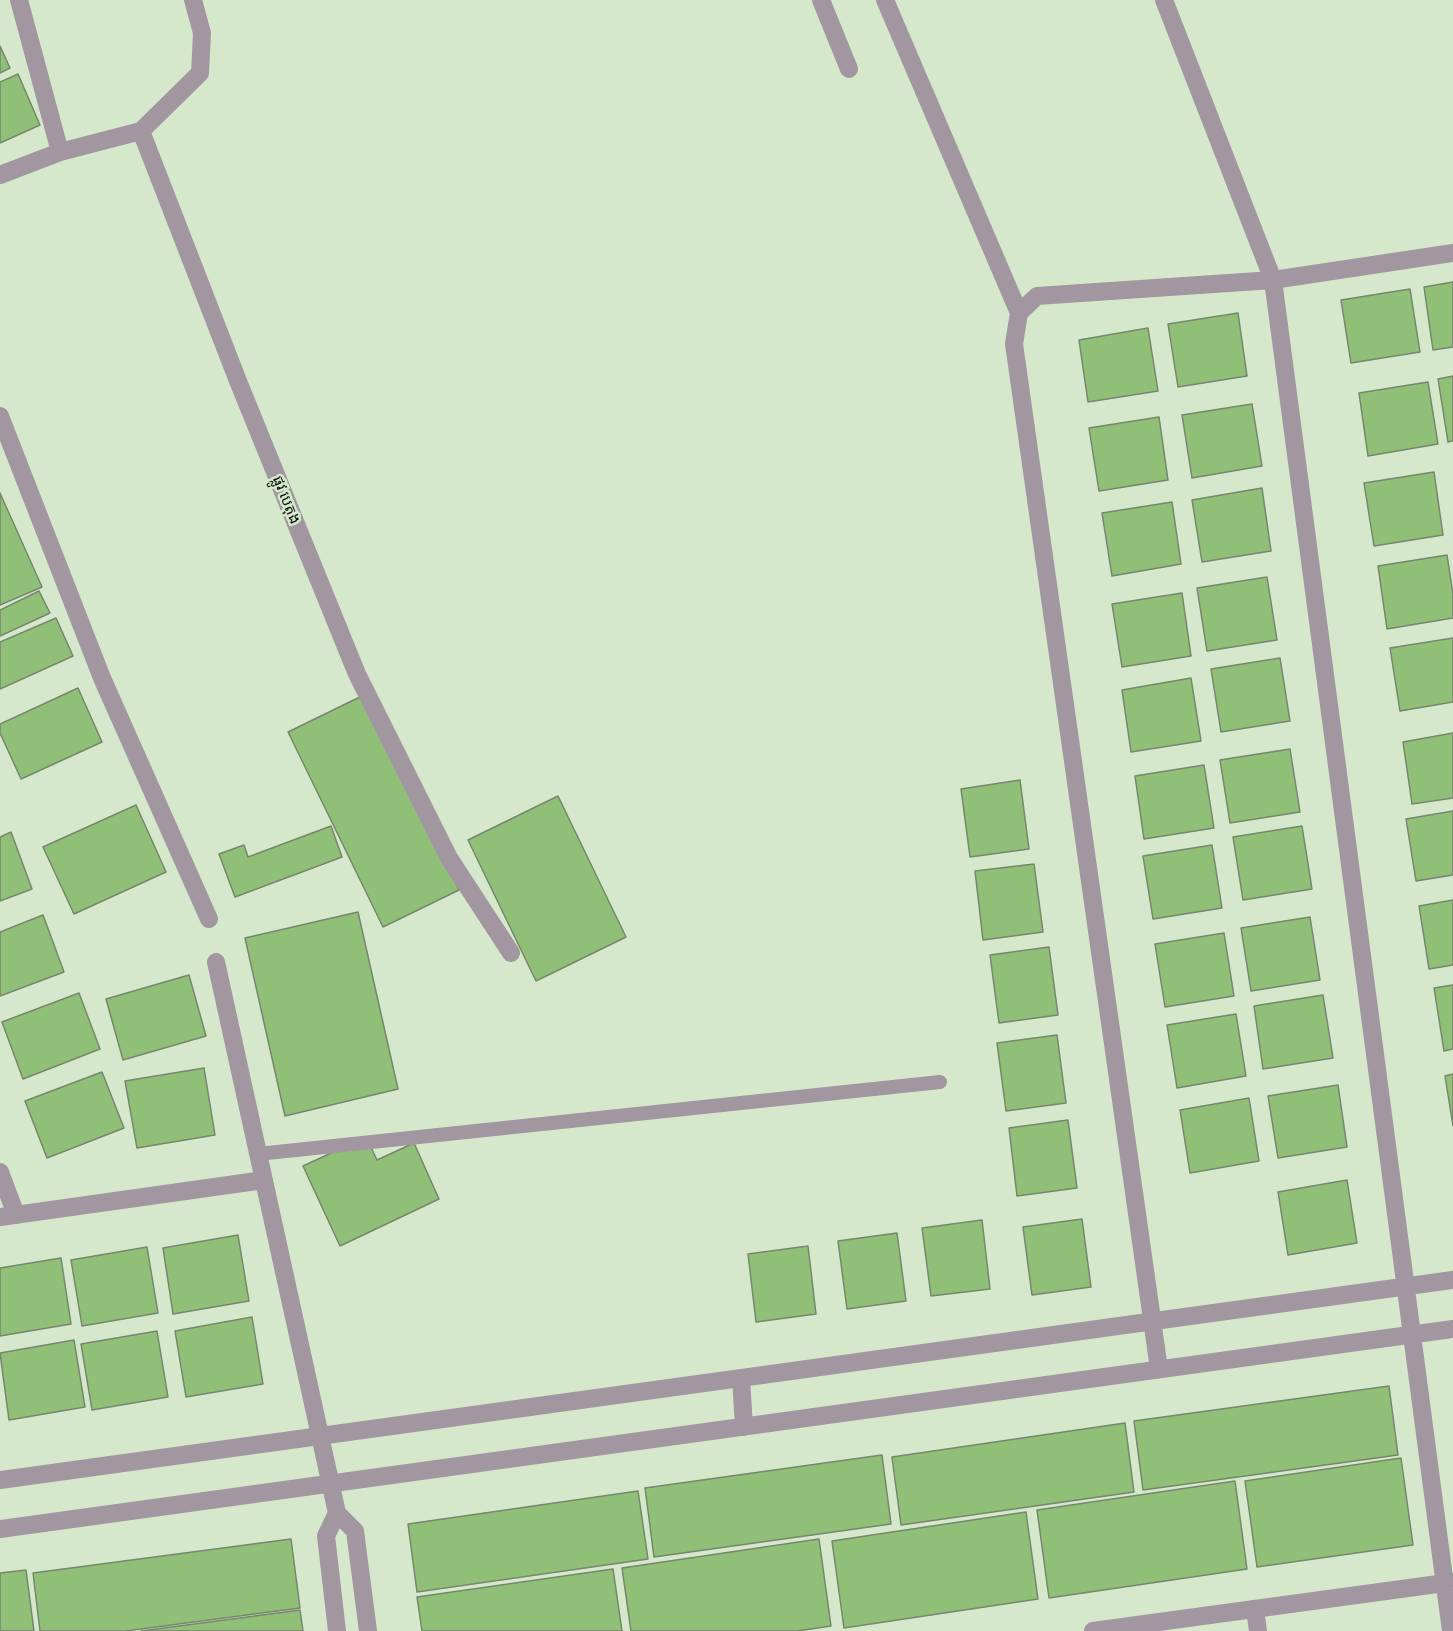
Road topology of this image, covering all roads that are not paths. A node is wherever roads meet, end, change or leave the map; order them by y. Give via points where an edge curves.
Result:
1 (20, 0) edge
2 (193, 0) edge
3 (821, 0) edge
4 (885, 0) edge
5 (1164, 0) edge
6 (849, 69) dead end
7 (141, 131) junction
8 (60, 152) junction
9 (0, 175) edge
10 (1453, 253) edge
11 (1272, 280) junction
12 (1019, 313) junction
13 (0, 416) edge
14 (209, 919) dead end
15 (512, 953) dead end
16 (216, 962) dead end
17 (940, 1082) dead end
18 (258, 1154) junction
19 (0, 1172) edge
20 (264, 1180) junction
21 (8, 1216) edge
22 (1453, 1280) edge
23 (1407, 1287) junction
24 (1153, 1321) junction
25 (1453, 1329) edge
26 (1413, 1335) junction
27 (1159, 1369) junction
28 (741, 1378) junction
29 (744, 1427) junction
30 (320, 1436) junction
31 (0, 1480) edge
32 (331, 1484) junction
33 (337, 1513) junction
34 (0, 1529) edge
35 (1449, 1583) edge
36 (1255, 1609) junction
37 (337, 1631) edge
38 (368, 1631) edge
39 (1093, 1631) edge
40 (1258, 1631) edge
41 (1451, 1631) edge

1 - 8 street
2 - 7 street via 202,33 200,73
3 - 6 street
4 - 12 street
5 - 11 street
7 - 8 street
7 - 15 street, ផ្លូវ បេតុង via 357,674 449,858
8 - 9 street
10 - 11 street
11 - 12 street via 1036,296
11 - 23 street
12 - 24 street via 1014,344
13 - 14 street via 102,678
16 - 18 street
17 - 18 lane
18 - 20 street
19 - 21 street
20 - 21 street
20 - 30 street
22 - 23 street
23 - 24 street
23 - 26 street
24 - 27 street
24 - 28 street
25 - 26 street
26 - 27 street
26 - 35 street
27 - 29 street
28 - 29 street
28 - 30 street
29 - 32 street
30 - 31 street
30 - 32 street
32 - 33 street
32 - 34 street
33 - 37 street via 326,1536
33 - 38 street via 355,1531
35 - 36 street
35 - 41 street
36 - 39 street
36 - 40 street

